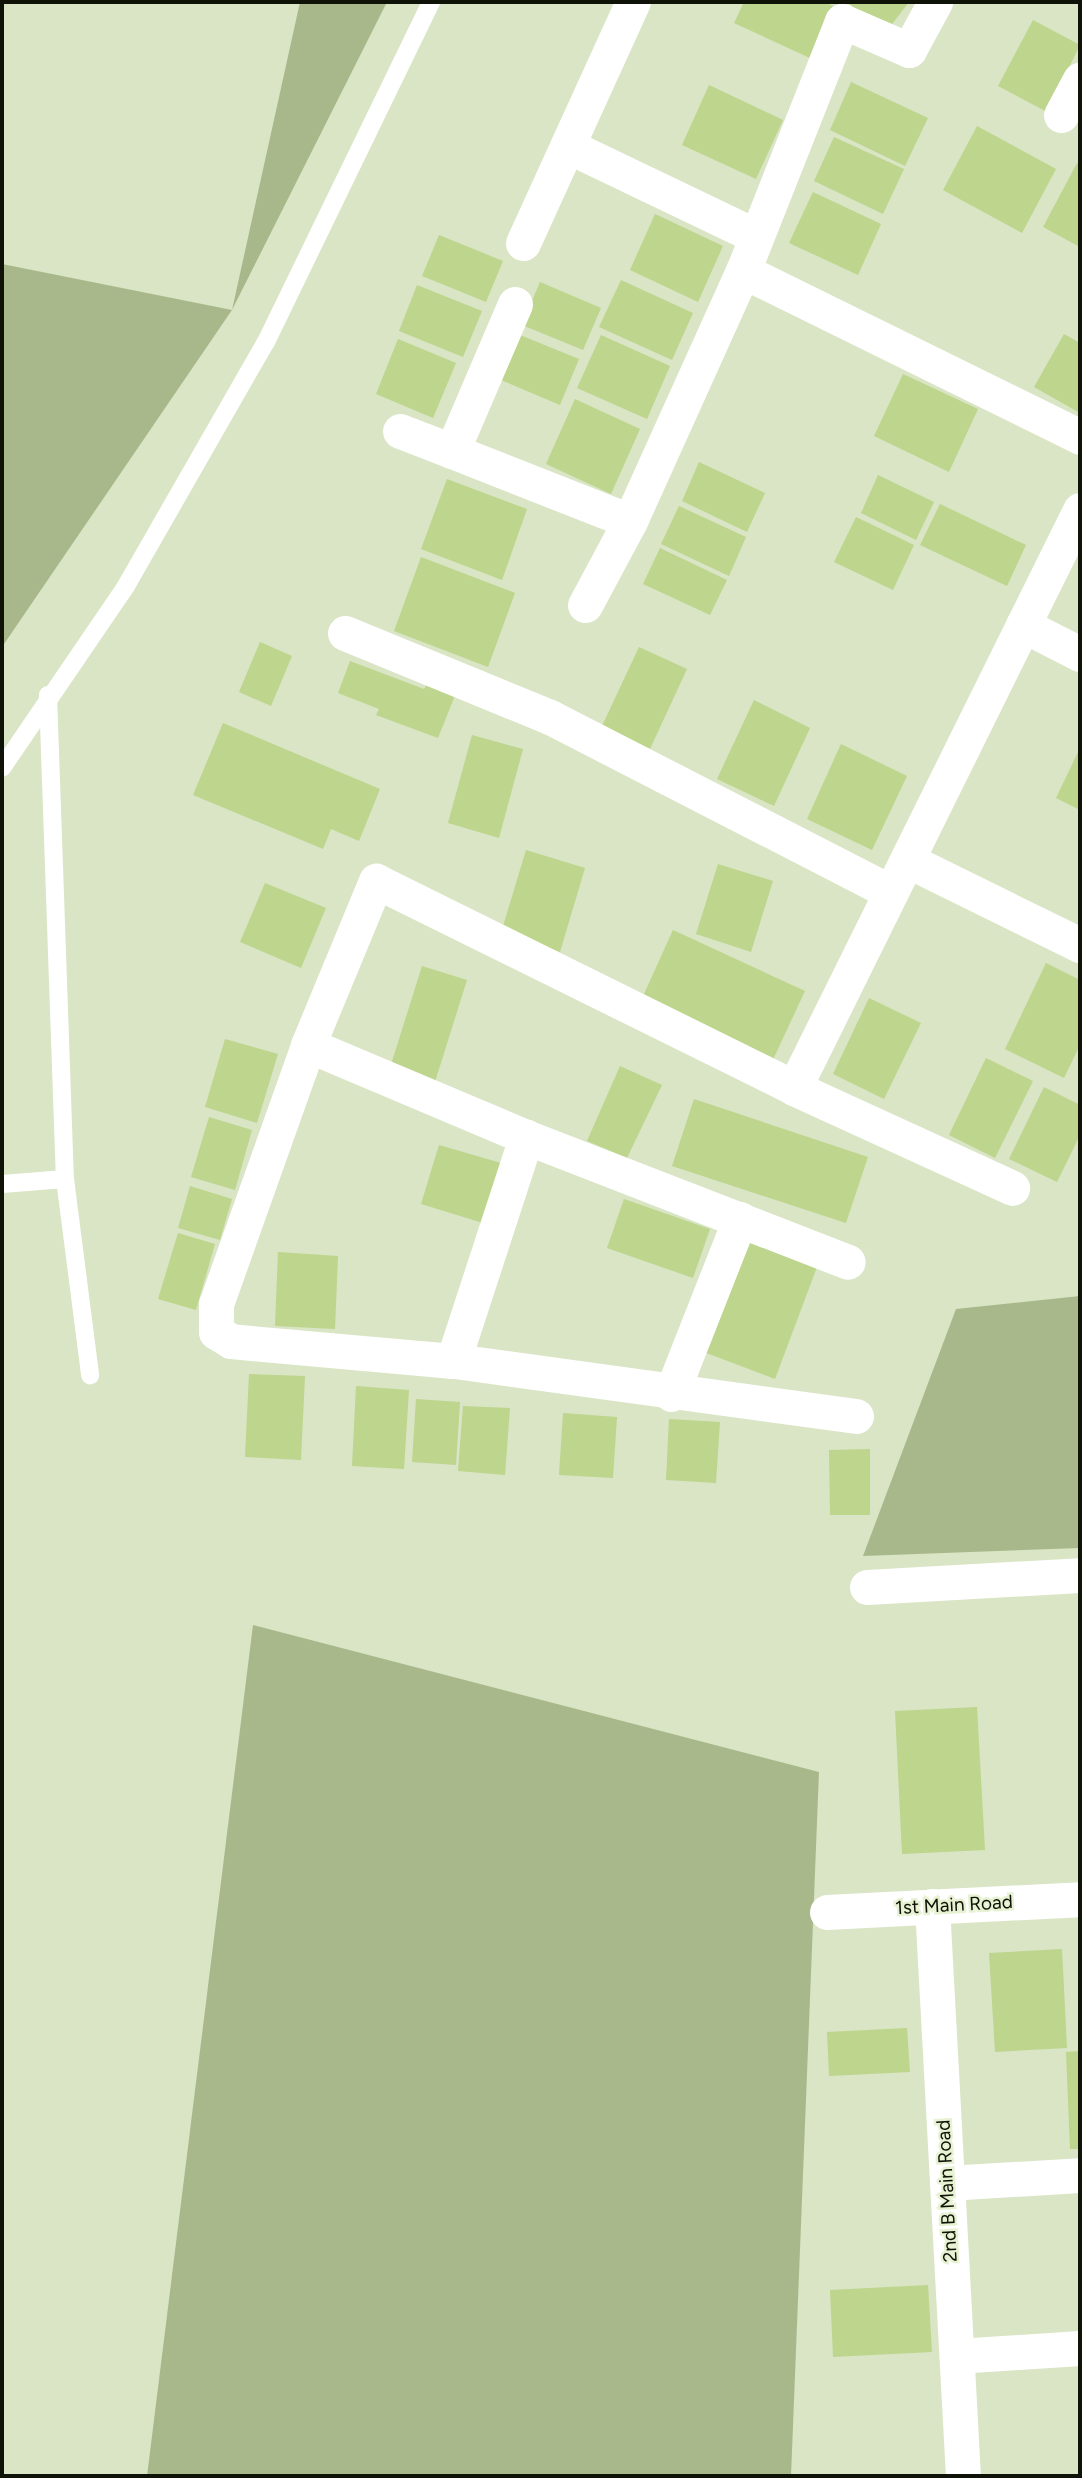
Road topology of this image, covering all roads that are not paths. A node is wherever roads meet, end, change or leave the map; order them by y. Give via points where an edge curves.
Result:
1 (431, 2) edge
2 (633, 2) edge
3 (934, 2) edge
4 (1080, 80) edge
5 (1061, 115) dead end
6 (570, 147) junction
7 (756, 236) junction
8 (523, 243) dead end
9 (743, 271) junction
10 (515, 304) dead end
11 (400, 431) dead end
12 (1080, 437) edge
13 (452, 451) junction
14 (1080, 510) edge
15 (630, 521) junction
16 (585, 606) dead end
17 (1023, 625) junction
18 (345, 633) dead end
19 (1080, 654) edge
20 (48, 695) junction
21 (2, 768) edge
22 (907, 860) junction
23 (891, 892) junction
24 (1080, 945) edge
25 (308, 1045) junction
26 (794, 1088) junction
27 (526, 1137) junction
28 (65, 1179) junction
29 (2, 1184) edge
30 (1012, 1188) dead end
31 (740, 1219) junction
32 (848, 1262) dead end
33 (453, 1361) junction
34 (90, 1375) dead end
35 (671, 1394) junction
36 (856, 1416) dead end
37 (1080, 1575) edge
38 (867, 1587) dead end
39 (1080, 1899) edge
40 (932, 1906) junction
41 (827, 1912) dead end
42 (1080, 2175) edge
43 (947, 2183) junction
44 (1080, 2348) edge
45 (957, 2356) junction
46 (963, 2476) edge

1 - 20 lane via 267,342 126,586
2 - 6 street
3 - 7 street via 909,50 842,22
4 - 5 street
6 - 7 street
6 - 8 street
7 - 9 street
9 - 12 street
9 - 15 street
10 - 13 street
11 - 13 street
13 - 15 street
14 - 17 street
15 - 16 street
17 - 19 street
17 - 22 street
18 - 23 street via 550,717
20 - 21 lane
20 - 28 lane
22 - 23 street
22 - 24 street
23 - 26 street
25 - 26 street via 376,881
25 - 27 street
25 - 33 street via 216,1304 216,1332 231,1341
26 - 30 street
27 - 31 street
27 - 33 street
28 - 29 lane
28 - 34 lane
31 - 32 street
31 - 35 street
33 - 35 street
35 - 36 street
37 - 38 street
39 - 40 street, 1st Main Road
40 - 41 street, 1st Main Road
40 - 43 street, 2nd B Main Road
42 - 43 street
43 - 45 street, 2nd B Main Road
44 - 45 street
45 - 46 street, 2nd B Main Road

